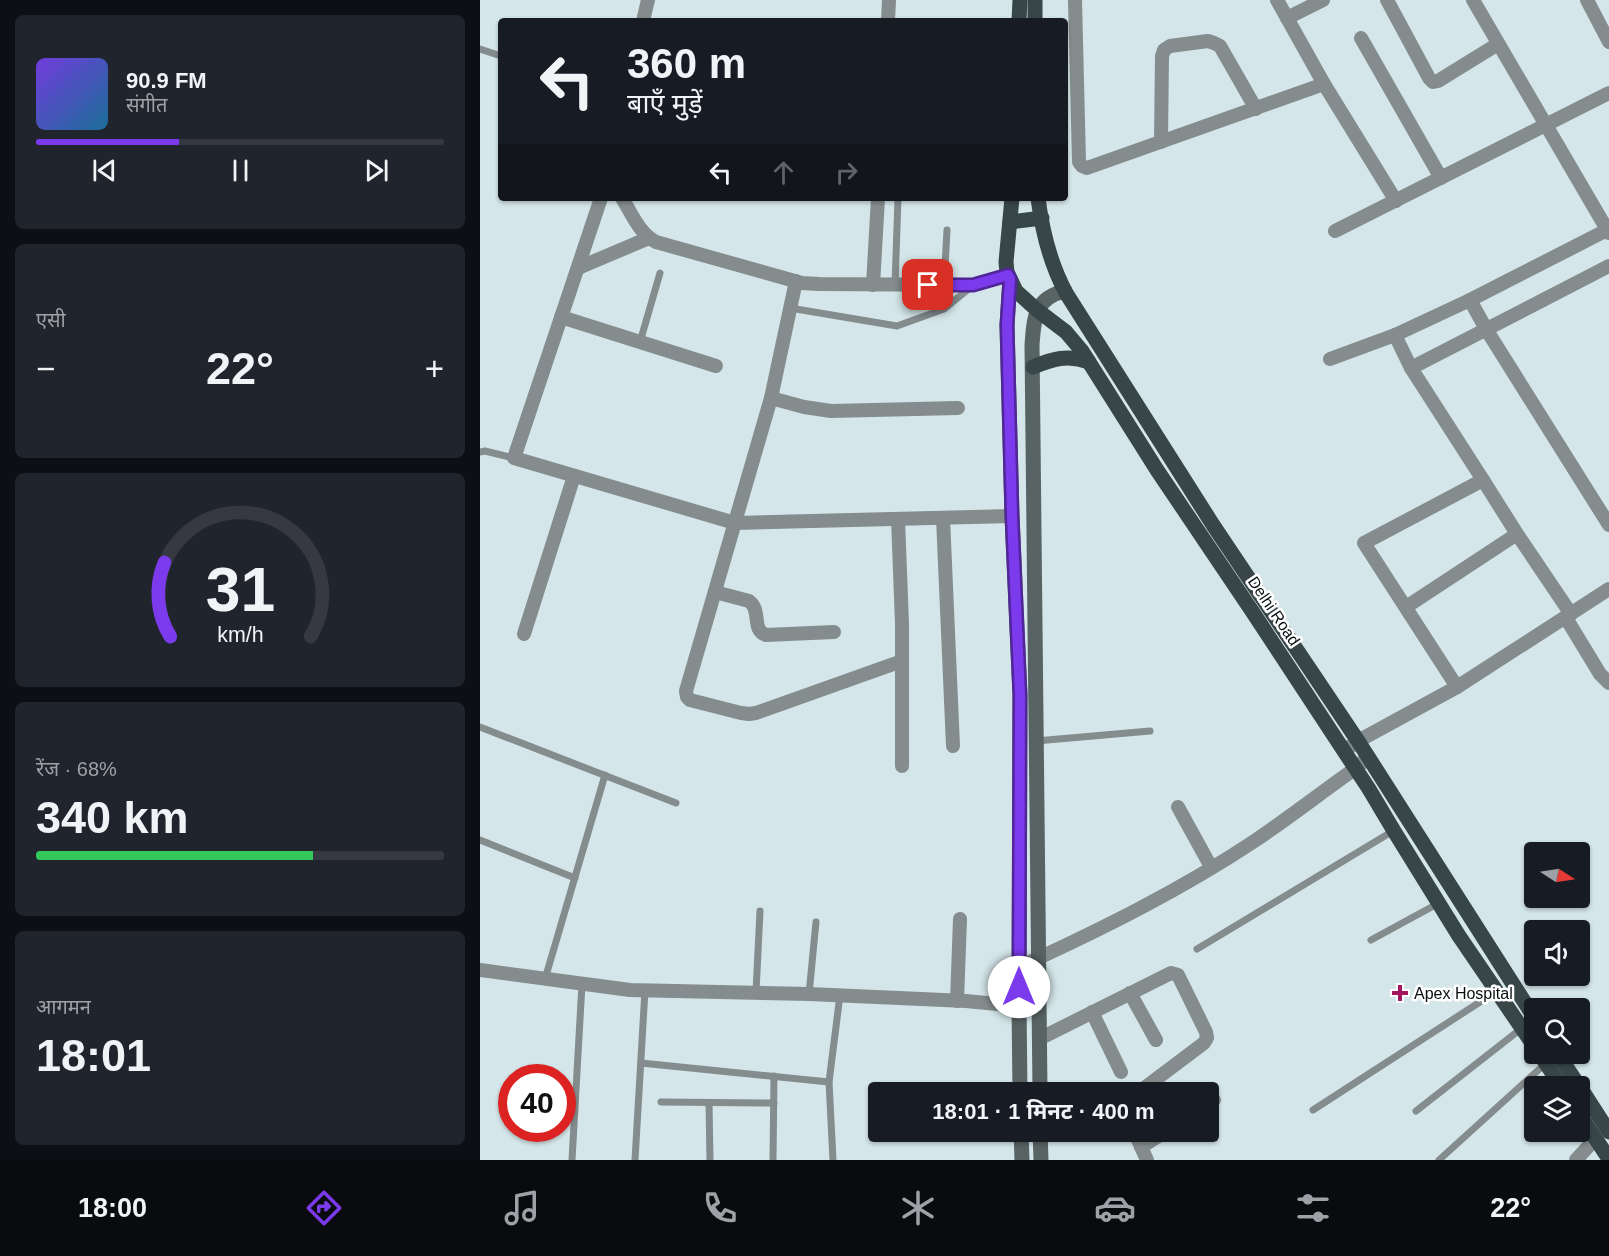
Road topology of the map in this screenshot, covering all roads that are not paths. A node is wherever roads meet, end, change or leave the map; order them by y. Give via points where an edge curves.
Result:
1 (648, 0) edge
2 (889, 0) edge
3 (1020, 0) edge
4 (1035, 0) edge
5 (1075, 0) edge
6 (1277, 0) edge
7 (1323, 0) edge
8 (1387, 0) edge
9 (1473, 0) edge
10 (1587, 0) edge
11 (644, 18) edge
12 (888, 18) edge
13 (1019, 18) edge
14 (1035, 18) edge
15 (1287, 18) junction
16 (1361, 38) dead end
17 (1609, 42) edge
18 (1498, 44) junction
19 (480, 50) edge
20 (498, 55) edge
21 (1324, 84) junction
22 (1609, 93) edge
23 (1256, 109) junction
24 (1546, 124) junction
25 (1161, 142) junction
26 (1441, 178) junction
27 (601, 201) edge
28 (624, 201) edge
29 (878, 201) edge
30 (898, 201) edge
31 (1012, 201) edge
32 (1039, 201) edge
33 (1396, 201) junction
34 (1042, 218) junction
35 (1010, 222) junction
36 (946, 230) dead end
37 (1335, 231) dead end
38 (1608, 231) edge
39 (649, 238) junction
40 (1609, 266) edge
41 (578, 268) junction
42 (660, 273) dead end
43 (1009, 277) junction
44 (796, 281) junction
45 (873, 285) junction
46 (895, 285) junction
47 (944, 285) junction
48 (973, 285) junction
49 (1065, 291) junction
50 (1470, 300) junction
51 (790, 308) junction
52 (1037, 310) junction
53 (561, 317) junction
54 (1486, 329) junction
55 (1395, 335) junction
56 (640, 342) junction
57 (1330, 359) dead end
58 (1089, 362) junction
59 (716, 366) dead end
60 (1033, 368) junction
61 (1411, 368) junction
62 (771, 398) junction
63 (958, 408) dead end
64 (480, 452) edge
65 (514, 458) junction
66 (574, 476) junction
67 (1484, 480) junction
68 (1012, 516) junction
69 (943, 518) junction
70 (898, 519) junction
71 (735, 524) junction
72 (1609, 525) edge
73 (1517, 534) junction
74 (1609, 589) edge
75 (715, 592) junction
76 (1406, 607) junction
77 (1568, 616) junction
78 (834, 632) dead end
79 (524, 634) dead end
80 (902, 661) junction
81 (1609, 682) edge
82 (1457, 687) junction
83 (480, 727) edge
84 (1150, 731) dead end
85 (1036, 741) junction
86 (1358, 741) junction
87 (953, 746) dead end
88 (1344, 751) junction
89 (1368, 757) junction
90 (902, 766) dead end
91 (1356, 768) junction
92 (605, 776) junction
93 (676, 803) dead end
94 (1178, 807) dead end
95 (1394, 831) junction
96 (480, 840) edge
97 (1211, 867) junction
98 (575, 878) junction
99 (1439, 903) junction
100 (760, 911) dead end
101 (960, 919) dead end
102 (816, 922) dead end
103 (1371, 940) dead end
104 (1197, 949) dead end
105 (1038, 958) junction
106 (1019, 967) junction
107 (480, 970) edge
108 (545, 979) junction
109 (582, 984) junction
110 (645, 990) junction
111 (1497, 991) junction
112 (756, 992) junction
113 (1130, 993) junction
114 (809, 994) junction
115 (840, 995) junction
116 (957, 1000) junction
117 (1524, 1001) edge
118 (1019, 1006) junction
119 (1039, 1008) junction
120 (1092, 1012) junction
121 (1522, 1028) junction
122 (1524, 1031) edge
123 (1040, 1039) junction
124 (1156, 1040) dead end
125 (641, 1063) junction
126 (1540, 1064) edge
127 (1556, 1064) edge
128 (1121, 1072) dead end
129 (774, 1076) junction
130 (1569, 1076) edge
131 (829, 1082) junction
132 (1020, 1082) edge
133 (1040, 1082) edge
134 (1152, 1082) edge
135 (661, 1102) dead end
136 (709, 1103) junction
137 (774, 1103) junction
138 (1312, 1110) dead end
139 (1416, 1110) dead end
140 (1590, 1110) edge
141 (1590, 1125) edge
142 (1602, 1136) edge
143 (1021, 1142) edge
144 (1040, 1142) edge
145 (1155, 1142) edge
146 (1144, 1154) edge
147 (572, 1160) edge
148 (635, 1160) edge
149 (710, 1160) edge
150 (773, 1160) edge
151 (833, 1160) edge
152 (1022, 1160) edge
153 (1041, 1160) edge
154 (1439, 1160) edge
155 (1576, 1160) edge
156 (1609, 1160) edge

1 - 11 street
2 - 12 street
3 - 13 main road
4 - 14 main road
5 - 25 street via 1079,162 1087,168
6 - 15 street
7 - 15 street
8 - 18 street via 1433,82
9 - 18 street
10 - 17 street
15 - 21 street
16 - 26 street
18 - 24 street
19 - 20 lane
21 - 23 street
21 - 33 street
22 - 24 street
23 - 25 street
23 - 25 street via 1220,46 1208,41 1170,46 1162,56
24 - 26 street
24 - 38 street
26 - 33 street
27 - 41 street
28 - 39 street
29 - 45 street
30 - 46 lane
31 - 35 main road
32 - 34 main road
33 - 37 street
34 - 35 main road
34 - 49 main road
35 - 43 main road via 1006,262
36 - 47 lane
38 - 50 street
39 - 41 street
39 - 44 street
40 - 54 street
41 - 53 street
42 - 56 lane
43 - 48 street
43 - 52 main road, Delhi Road via 1016,291
43 - 68 street
44 - 45 street
44 - 51 street
45 - 46 street
46 - 47 street
47 - 48 street
48 - 51 lane via 944,309 897,326
49 - 52 street via 1053,295
49 - 86 main road via 1213,525
50 - 54 street
50 - 55 street
51 - 62 street
52 - 58 main road, Delhi Road via 1066,332
52 - 60 street
53 - 56 street
53 - 65 street
54 - 61 street
54 - 72 street
55 - 57 street
55 - 61 street
56 - 59 street
58 - 60 main road via 1067,357
58 - 88 main road, Delhi Road
60 - 85 street
61 - 67 street
62 - 63 street via 831,411
62 - 71 street
64 - 65 lane
65 - 66 street
66 - 71 street
66 - 79 street
67 - 73 street
67 - 76 street via 1364,543
68 - 69 street
68 - 106 street via 1020,695
69 - 70 street
69 - 87 street
70 - 71 street
70 - 80 street
71 - 75 street
73 - 76 street
73 - 77 street
74 - 77 street
75 - 78 street via 753,604 761,633
75 - 80 street via 686,691 690,700 756,713
76 - 82 street
77 - 81 street via 1600,674
77 - 82 street
80 - 90 street
82 - 86 street
83 - 92 lane
84 - 85 lane
85 - 105 street
86 - 88 street
86 - 89 main road
88 - 91 main road, Delhi Road
89 - 91 street
89 - 117 main road
91 - 95 main road, Delhi Road
91 - 97 street via 1256,840
92 - 93 lane
92 - 98 lane
94 - 97 street
95 - 99 main road, Delhi Road
95 - 104 lane
96 - 98 lane
97 - 105 street via 1152,903
98 - 108 lane
99 - 103 lane
99 - 111 main road, Delhi Road
100 - 112 lane
101 - 116 street
102 - 114 lane
105 - 106 street
105 - 119 street
106 - 118 street
107 - 108 street
108 - 109 street
109 - 110 street
109 - 147 lane
110 - 112 street
110 - 125 lane
111 - 121 main road, Delhi Road
111 - 138 lane
112 - 114 street
113 - 120 street
113 - 124 street
113 - 134 street via 1171,973 1178,975 1206,1032 1204,1043
114 - 115 street
115 - 116 street
115 - 131 lane
116 - 118 street
118 - 119 street
118 - 132 street
119 - 123 street
120 - 123 street
120 - 128 street
121 - 122 main road, Delhi Road
121 - 139 lane
123 - 133 street
125 - 129 lane
125 - 148 lane
126 - 154 lane
127 - 130 main road
129 - 131 lane
129 - 137 lane
131 - 151 lane
135 - 136 lane
136 - 137 lane
136 - 149 lane
137 - 150 lane
140 - 142 main road
141 - 142 main road
142 - 155 street
142 - 156 main road
143 - 152 street
144 - 153 street
145 - 146 street

